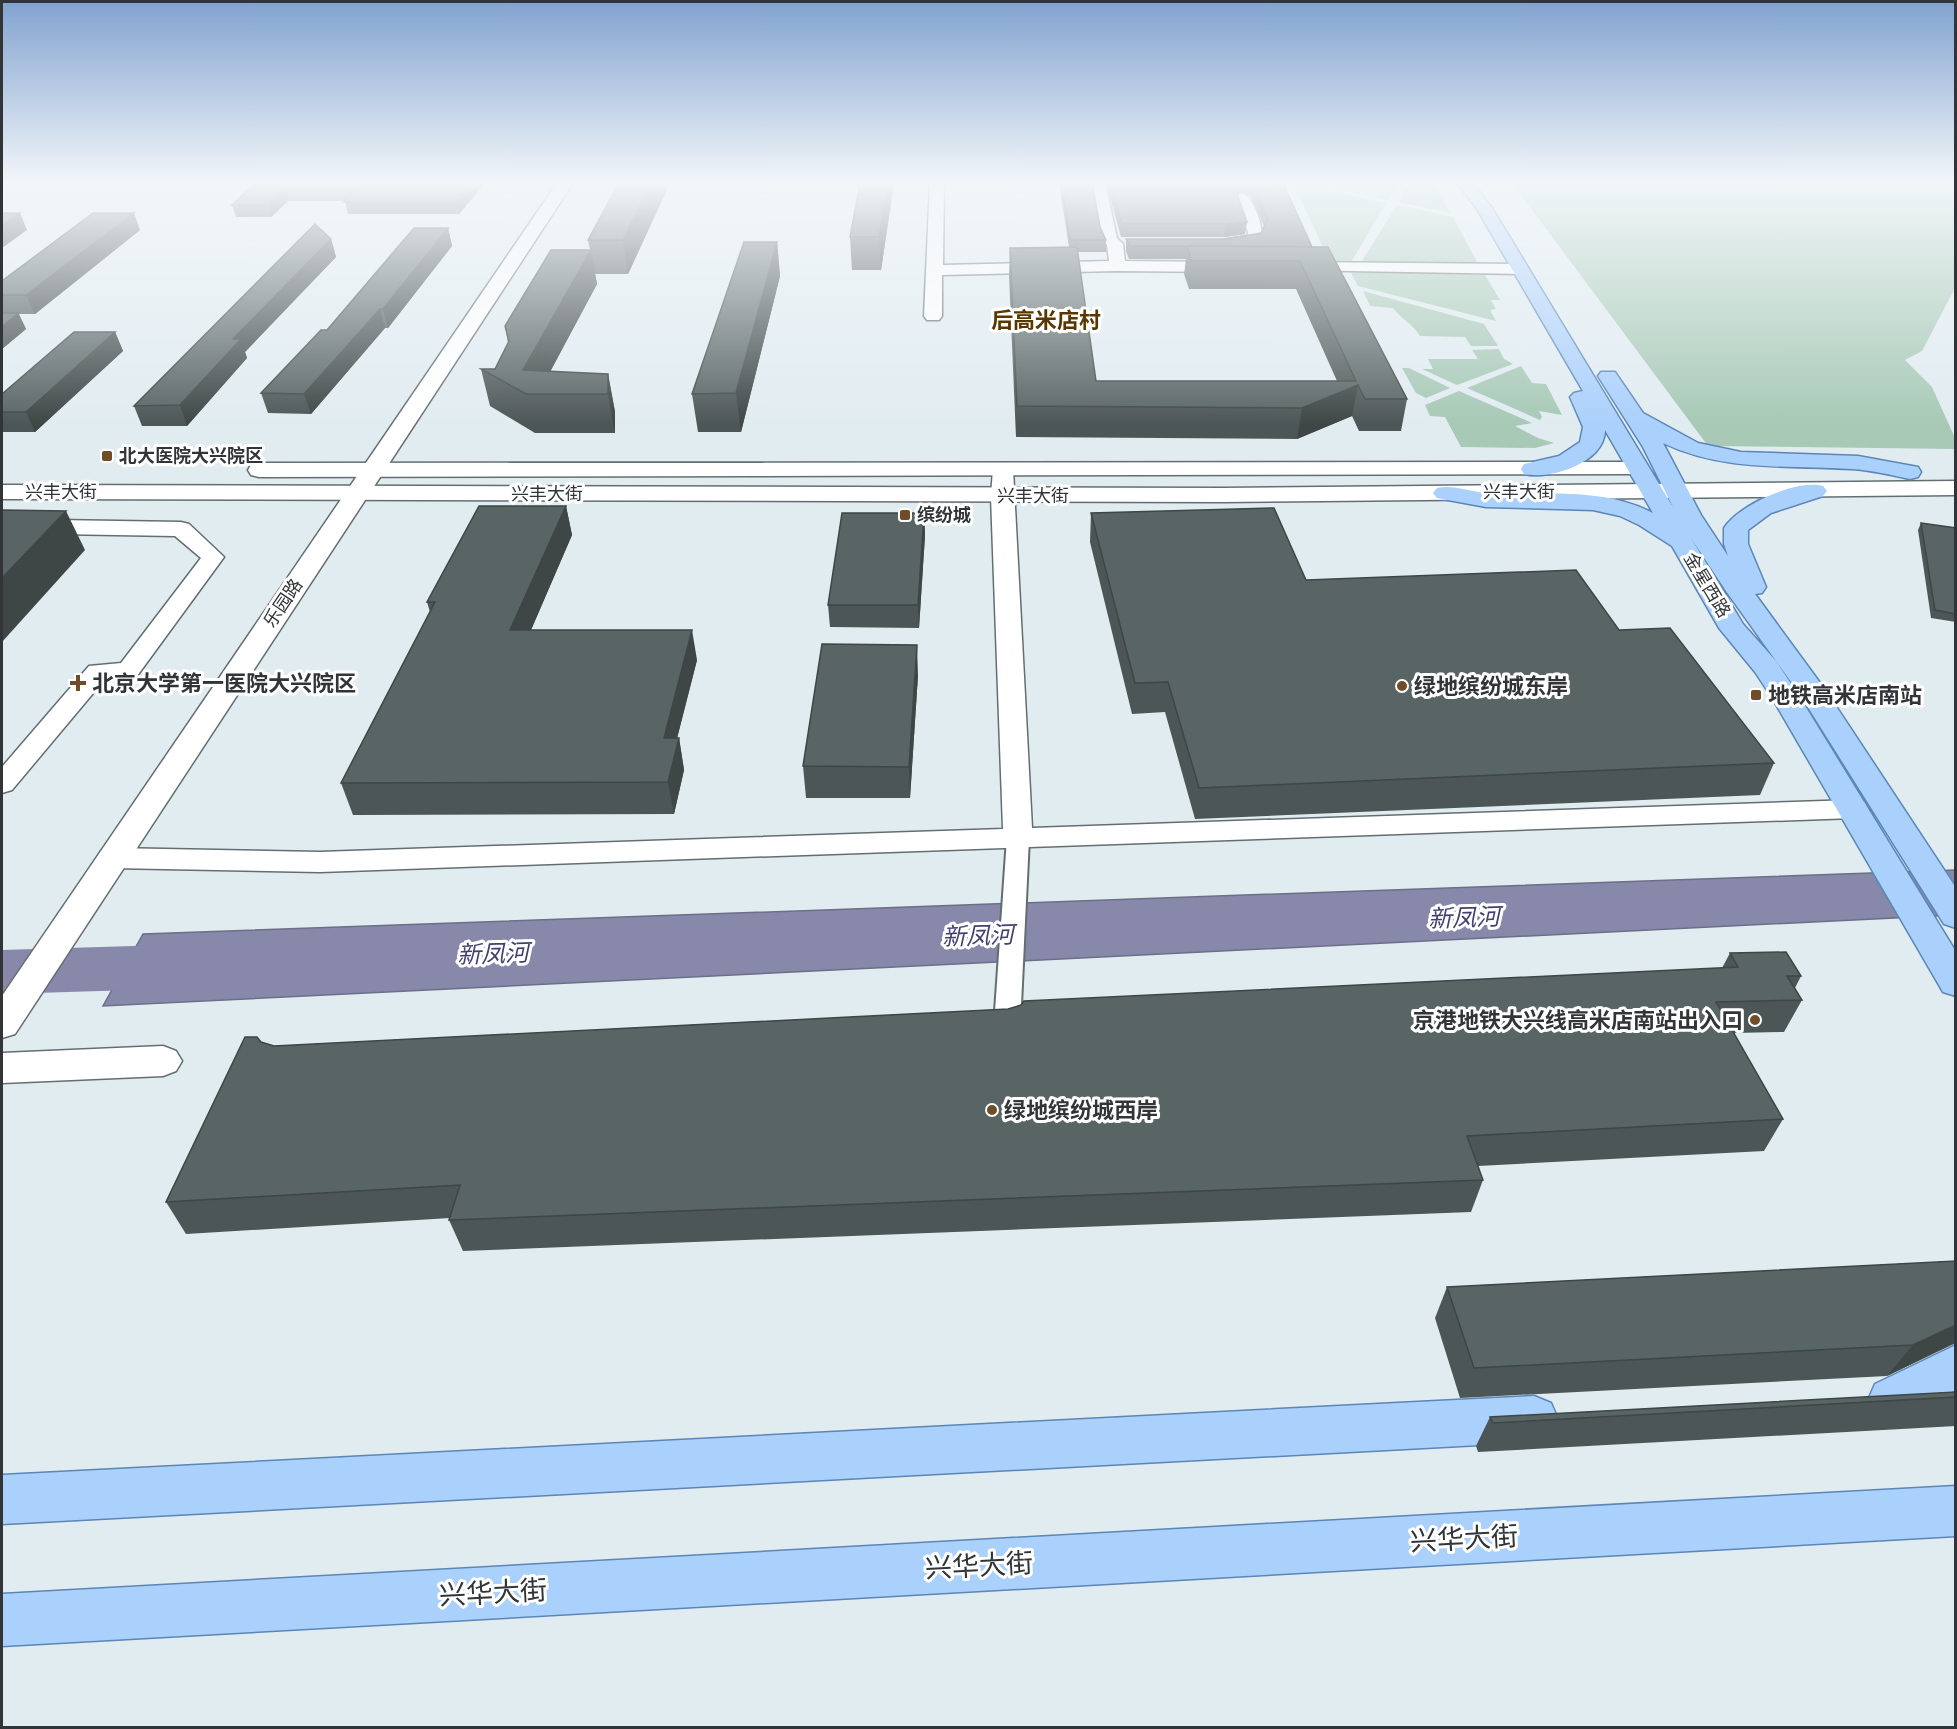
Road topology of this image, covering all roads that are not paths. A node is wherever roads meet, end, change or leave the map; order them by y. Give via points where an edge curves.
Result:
1 (511, 264) edge
2 (935, 264) edge
3 (1517, 264) edge
4 (1535, 264) edge
5 (1117, 266) joint
6 (1247, 267) edge
7 (1283, 267) edge
8 (1520, 269) junction
9 (935, 270) junction
10 (933, 316) dead end
11 (1583, 336) dead end
12 (1601, 364) dead end
13 (1579, 367) junction
14 (1631, 411) junction
15 (1004, 469) junction
16 (1532, 469) junction
17 (242, 470) dead end
18 (372, 470) junction
19 (1910, 471) junction
20 (1956, 472) edge
21 (1657, 480) junction
22 (1956, 488) edge
23 (1815, 491) junction
24 (2, 492) edge
25 (1445, 493) junction
26 (356, 494) junction
27 (1002, 496) junction
28 (2, 520) edge
29 (1683, 545) junction
30 (1763, 623) junction
31 (2, 784) edge
32 (1854, 809) junction
33 (1018, 838) junction
34 (103, 871) junction
35 (1956, 916) edge
36 (1956, 983) edge
37 (2, 1024) edge
38 (1007, 1026) joint
39 (971, 1028) edge
40 (163, 1061) dead end
41 (2, 1068) edge
42 (1956, 1366) edge
43 (1956, 1396) edge
44 (1891, 1400) junction
45 (1846, 1402) edge
46 (1578, 1416) edge
47 (2, 1500) edge
48 (1956, 1512) edge
49 (2, 1620) edge

1 - 18 main road, 乐园路
2 - 9 street
3 - 8 main road, 金星西路
4 - 11 main road
5 - 6 street
5 - 9 street
7 - 8 street
8 - 13 main road, 金星西路
9 - 10 street
12 - 14 main road, 金星西路
13 - 16 main road via 1574,382 1594,427 1594,439 1574,459
13 - 21 main road, 金星西路
14 - 19 main road via 1672,442 1730,460 1854,462
14 - 21 main road, 金星西路 via 1654,447
15 - 16 main road, 兴丰大街
15 - 18 main road, 兴丰大街
15 - 27 street
16 - 21 main road, 兴丰大街
17 - 18 main road, 兴丰大街
18 - 26 main road, 乐园路
19 - 20 main road, 兴丰大街
19 - 21 main road, 兴丰大街
21 - 23 main road, 兴丰大街
21 - 25 main road, 兴丰大街
21 - 29 main road, 金星西路
21 - 30 main road, 金星西路
22 - 23 main road, 兴丰大街
23 - 30 main road via 1760,508 1736,528 1736,544
24 - 26 main road, 兴丰大街
25 - 27 main road, 兴丰大街
25 - 29 main road via 1483,500 1606,505 1656,525
26 - 27 main road, 兴丰大街
26 - 34 main road, 乐园路
27 - 33 street
28 - 31 street via 56,527 180,530 213,557 128,671 98,671
29 - 32 main road, 金星西路 via 1732,628 1785,696
30 - 35 main road, 金星西路
32 - 33 street
32 - 36 main road, 金星西路
33 - 34 street
33 - 38 street
34 - 37 main road, 乐园路
38 - 39 street
40 - 41 main road
42 - 44 main road
43 - 44 main road
44 - 45 main road
46 - 47 main road
48 - 49 main road, 兴华大街

